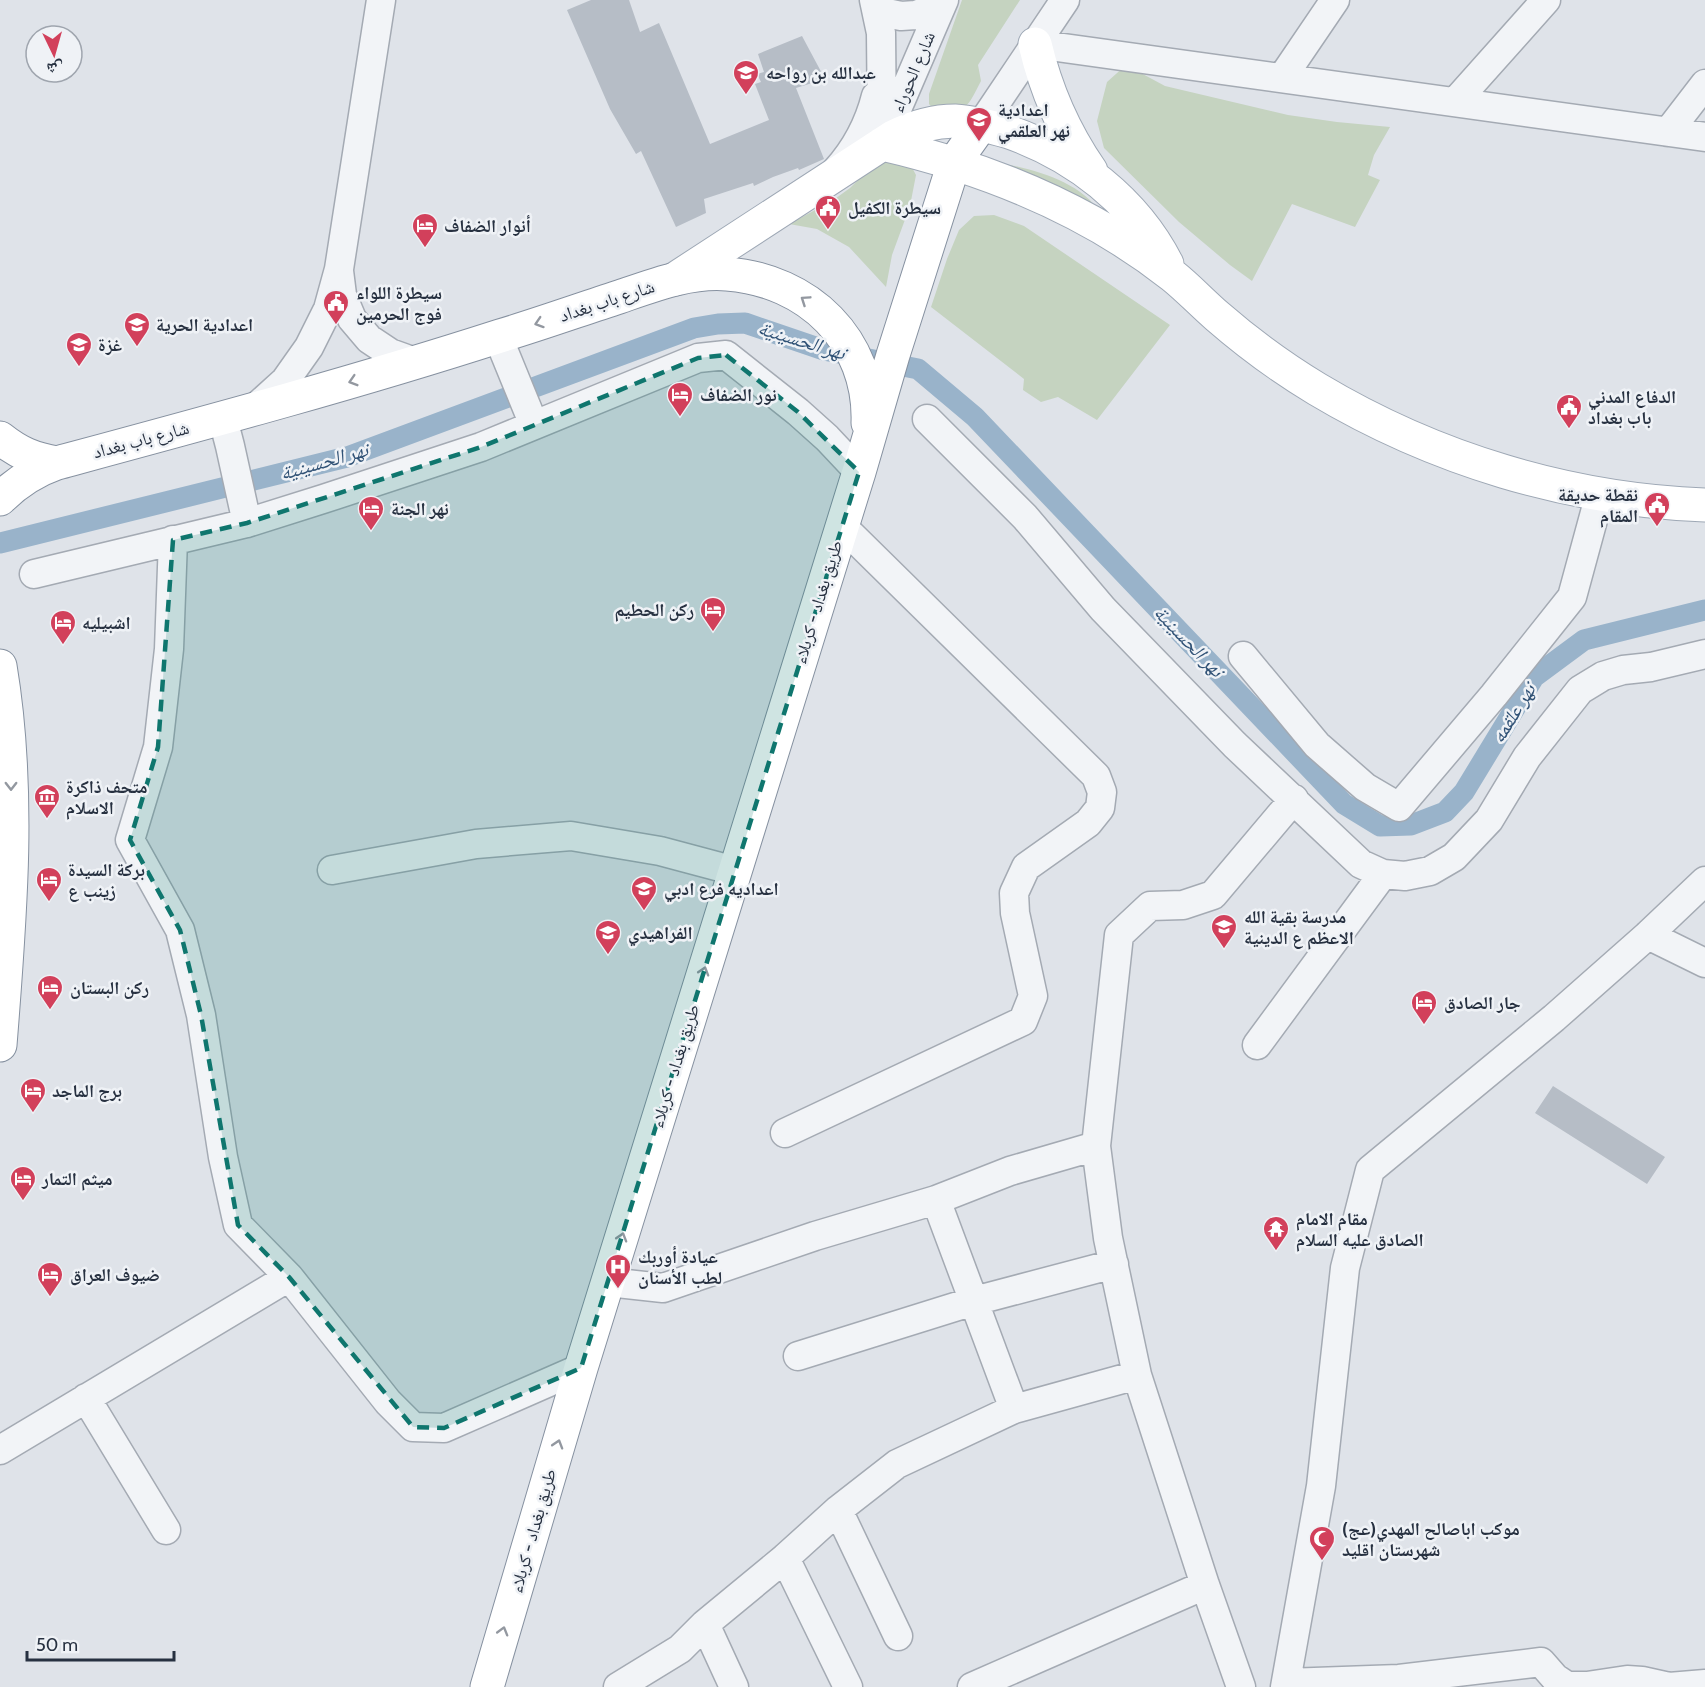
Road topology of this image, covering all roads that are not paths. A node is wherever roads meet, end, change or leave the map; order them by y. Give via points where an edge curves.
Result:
1 (381, 0) edge
2 (938, 0) edge
3 (944, 0) edge
4 (1065, 0) edge
5 (1335, 0) edge
6 (1546, 0) edge
7 (875, 2) edge
8 (1035, 45) junction
9 (882, 56) junction
10 (1282, 78) junction
11 (1705, 84) edge
12 (1455, 102) junction
13 (981, 125) junction
14 (1668, 132) junction
15 (1705, 137) edge
16 (882, 144) junction
17 (954, 163) junction
18 (829, 178) junction
19 (1095, 178) junction
20 (339, 269) junction
21 (1174, 276) junction
22 (675, 279) junction
23 (498, 337) junction
24 (415, 362) junction
25 (254, 409) junction
26 (529, 414) junction
27 (927, 419) dead end
28 (227, 432) junction
29 (0, 438) edge
30 (867, 439) junction
31 (57, 463) junction
32 (1600, 494) junction
33 (0, 499) edge
34 (1705, 505) edge
35 (244, 511) junction
36 (842, 526) junction
37 (173, 540) junction
38 (34, 574) dead end
39 (1705, 654) edge
40 (1243, 656) dead end
41 (0, 666) edge
42 (1294, 799) junction
43 (332, 870) dead end
44 (735, 871) junction
45 (1383, 874) junction
46 (1705, 881) edge
47 (1648, 935) junction
48 (1705, 963) edge
49 (0, 1045) edge
50 (1257, 1045) dead end
51 (785, 1133) dead end
52 (1096, 1146) junction
53 (936, 1200) junction
54 (1114, 1264) junction
55 (289, 1277) junction
56 (608, 1282) junction
57 (974, 1301) junction
58 (798, 1356) dead end
59 (581, 1368) junction
60 (1137, 1375) junction
61 (86, 1398) junction
62 (1014, 1409) junction
63 (0, 1450) edge
64 (838, 1510) junction
65 (166, 1530) dead end
66 (784, 1558) junction
67 (1205, 1585) junction
68 (705, 1624) junction
69 (898, 1636) dead end
70 (1705, 1684) edge
71 (1286, 1685) edge
72 (488, 1687) edge
73 (618, 1687) edge
74 (734, 1687) edge
75 (848, 1687) edge
76 (972, 1687) edge
77 (1240, 1687) edge

1 - 20 street
2 - 7 street via 929,10 901,16 887,13
3 - 16 street, شارع الحوراء
4 - 8 street
5 - 10 street
6 - 12 street
7 - 9 street
8 - 10 street
8 - 13 street
8 - 19 main road via 1056,110
9 - 16 street
9 - 18 street via 878,90 868,122 851,152
10 - 12 street
11 - 14 street
12 - 14 street
13 - 16 main road, شارع باب بغداد via 956,121 930,123
13 - 17 main road, طريق بغداد - كربلاء
13 - 19 main road, شارع باب بغداد via 1041,145
14 - 15 street
16 - 17 main road
16 - 18 main road, شارع باب بغداد
17 - 21 main road via 1030,191 1080,216
17 - 30 main road, طريق بغداد - كربلاء
18 - 22 main road, شارع باب بغداد
19 - 21 main road via 1143,226
20 - 24 street via 342,295 352,319 369,339 390,353
20 - 25 street via 328,309 309,347 285,381
21 - 32 main road via 1266,355 1370,418 1482,465
22 -> 23 main road, شارع باب بغداد
30 -> 22 main road via 861,373 847,340 818,309 759,279 726,273
23 - 24 main road, شارع باب بغداد
23 - 26 street
24 -> 25 main road, شارع باب بغداد
25 - 28 main road, شارع باب بغداد
26 - 30 street via 698,358 726,355 827,438
26 - 35 street via 482,447
27 - 42 street via 1025,517 1103,609 1235,745
28 - 31 main road, شارع باب بغداد
28 - 35 street
29 - 31 main road via 21,453
30 - 36 main road, طريق بغداد - كربلاء
31 - 33 main road, شارع باب بغداد via 26,477
32 - 34 main road
32 - 40 street via 1572,597 1399,807 1365,787 1317,745
35 - 37 street
36 - 44 main road, طريق بغداد - كربلاء
36 - 51 street via 1096,776 1102,792 1100,808 1088,823 1026,867 1014,893 1033,996 1023,1021
37 - 38 street
37 - 55 street via 169,649 158,747 130,840 180,930 201,1015 238,1225
39 - 45 street via 1623,670 1580,690 1527,757 1489,820 1454,857 1430,871 1405,876
41 -> 49 main road via 12,779 8,948
42 - 45 street via 1361,864
42 - 52 street via 1213,895 1183,905 1150,906 1119,935
43 - 44 street via 476,844 571,836 660,851
56 -> 44 main road, طريق بغداد - كربلاء
45 - 50 street
46 - 47 street
47 - 48 street
47 - 71 street via 1370,1170 1346,1268 1321,1486
52 - 53 street
52 - 54 street
53 - 56 street via 663,1288
53 - 57 street
54 - 57 street
54 - 60 street
55 - 59 street via 412,1427 444,1428
55 - 61 street
56 - 59 main road, طريق بغداد - كربلاء
57 - 58 street
57 - 62 street
72 -> 59 main road, طريق بغداد - كربلاء
60 - 62 street
60 - 67 street
61 - 63 street
61 - 65 street
62 - 64 street via 897,1464
64 - 66 street
64 - 69 street
66 - 68 street
66 - 75 street
67 - 76 street
67 - 77 street
68 - 73 street via 680,1649
68 - 74 street
70 - 71 street via 1670,1687 1627,1680 1567,1686 1540,1662 1399,1678

